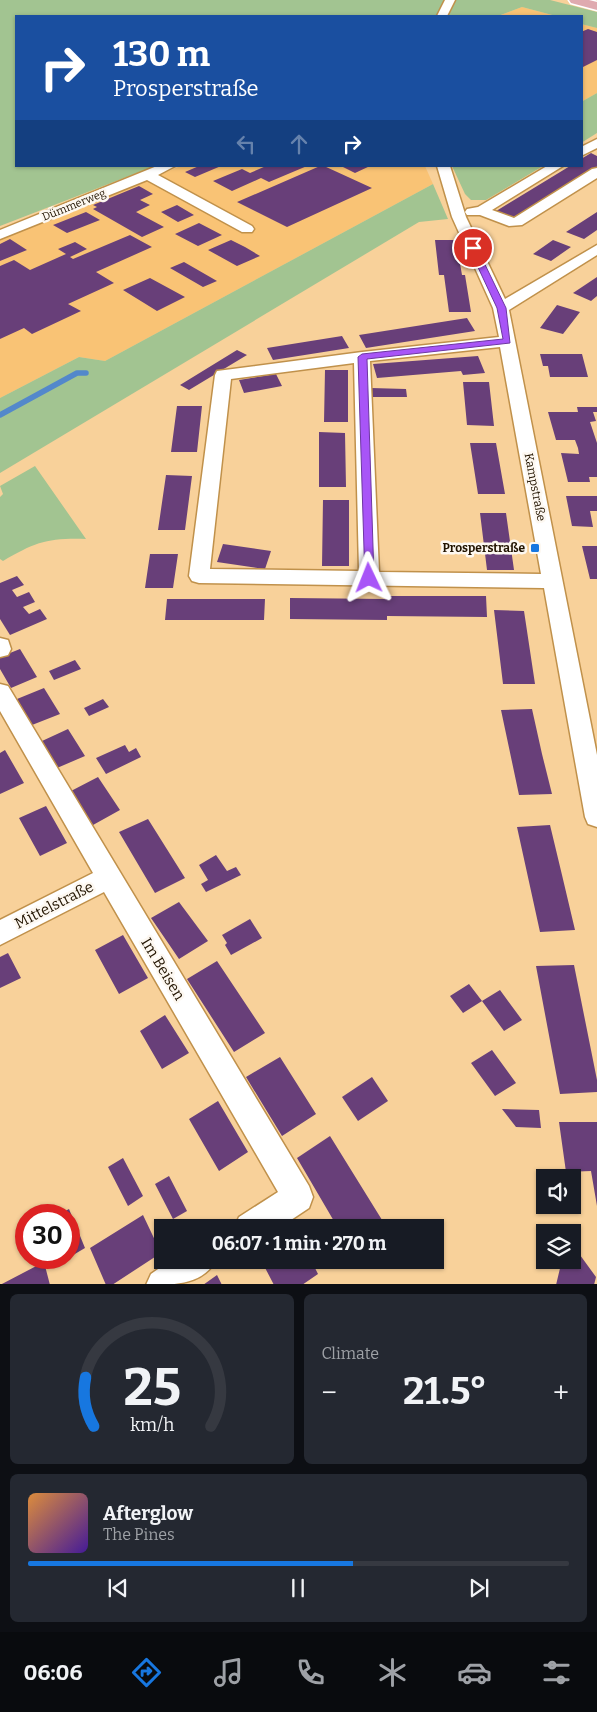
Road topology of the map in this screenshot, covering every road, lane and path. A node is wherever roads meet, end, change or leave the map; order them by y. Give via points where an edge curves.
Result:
1 (450, 0) edge
2 (575, 0) edge
3 (597, 6) edge
4 (442, 15) edge
5 (167, 167) edge
6 (443, 167) edge
7 (555, 167) edge
8 (597, 172) edge
9 (148, 175) junction
10 (481, 211) junction
11 (457, 212) junction
12 (248, 229) dead end
13 (0, 235) edge
14 (597, 249) edge
15 (501, 308) junction
16 (507, 341) junction
17 (362, 357) junction
18 (369, 578) junction
19 (553, 581) junction
20 (0, 692) edge
21 (597, 817) edge
22 (109, 877) junction
23 (0, 933) edge
24 (264, 1219) edge
25 (186, 1269) edge
26 (162, 1284) edge

1 - 4 street
2 - 3 main road
5 - 9 street, Dümmerweg
6 - 11 street, Kampstraße
7 - 10 street
8 - 10 street via 517,222
9 - 12 street
9 - 13 street, Dümmerweg
10 - 11 street
11 - 15 street, Kampstraße
14 - 15 street
15 - 16 street, Kampstraße
16 - 17 street
16 - 19 street, Kampstraße
17 - 18 street
17 - 18 street via 223,376 199,576
18 - 19 street
19 - 21 street, Kampstraße
20 - 22 street, Im Beisen
22 - 23 street, Mittelstraße
22 - 24 street, Im Beisen via 298,1197
25 - 26 street

